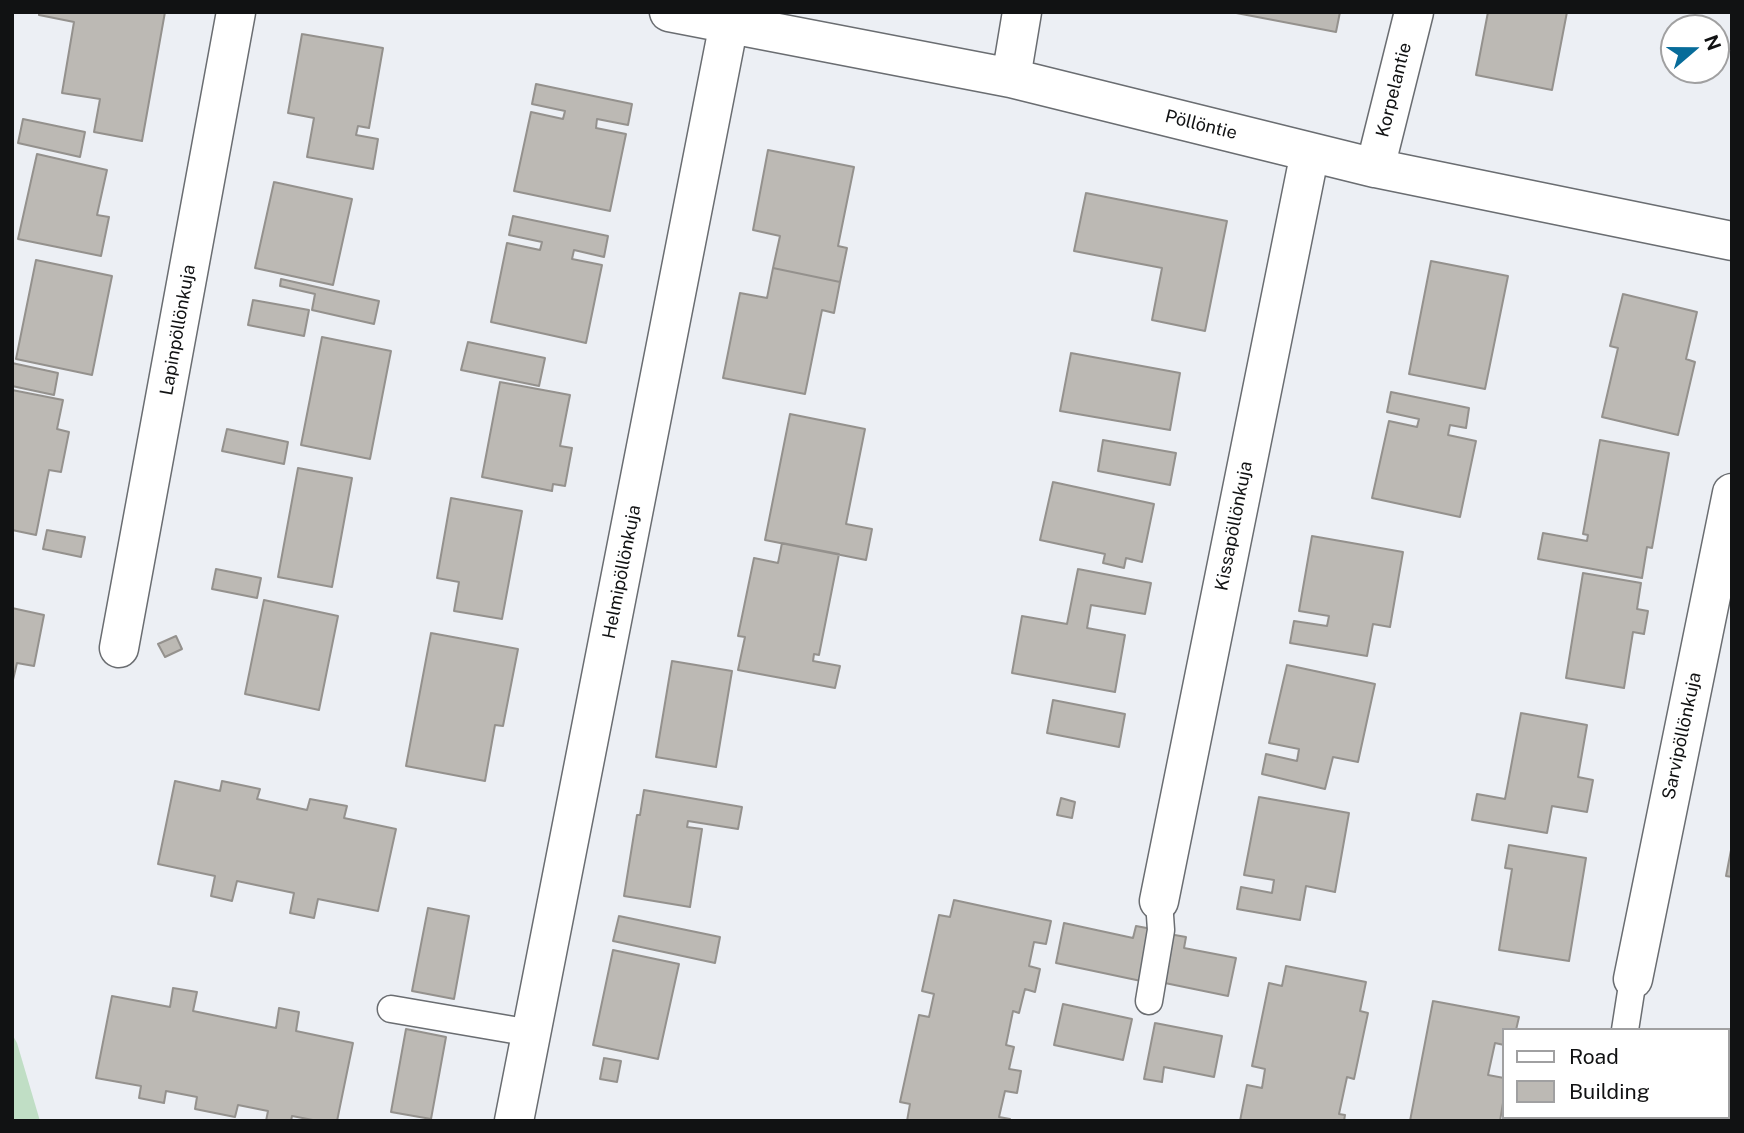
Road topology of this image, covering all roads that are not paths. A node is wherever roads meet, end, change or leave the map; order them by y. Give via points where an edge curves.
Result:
1 (236, 12) edge
2 (669, 12) edge
3 (1022, 12) edge
4 (1414, 12) edge
5 (729, 23) junction
6 (1011, 78) junction
7 (1310, 152) junction
8 (1375, 168) junction
9 (1732, 241) edge
10 (1732, 493) edge
11 (119, 648) dead end
12 (1159, 901) joint
13 (1633, 979) joint
14 (1149, 1001) dead end
15 (391, 1009) dead end
16 (1625, 1028) edge
17 (531, 1033) junction
18 (514, 1121) edge

1 - 11 street, Lapinpöllönkuja
2 - 5 street, Pöllöntie
3 - 6 street
4 - 8 street, Korpelantie
5 - 6 street, Pöllöntie
5 - 17 street, Helmipöllönkuja
6 - 7 street, Pöllöntie
7 - 8 street, Pöllöntie
7 - 12 street, Kissapöllönkuja
8 - 9 street, Pöllöntie
10 - 13 street, Sarvipöllönkuja
12 - 14 lane via 1161,930
13 - 16 lane
15 - 17 lane
17 - 18 street, Helmipöllönkuja

